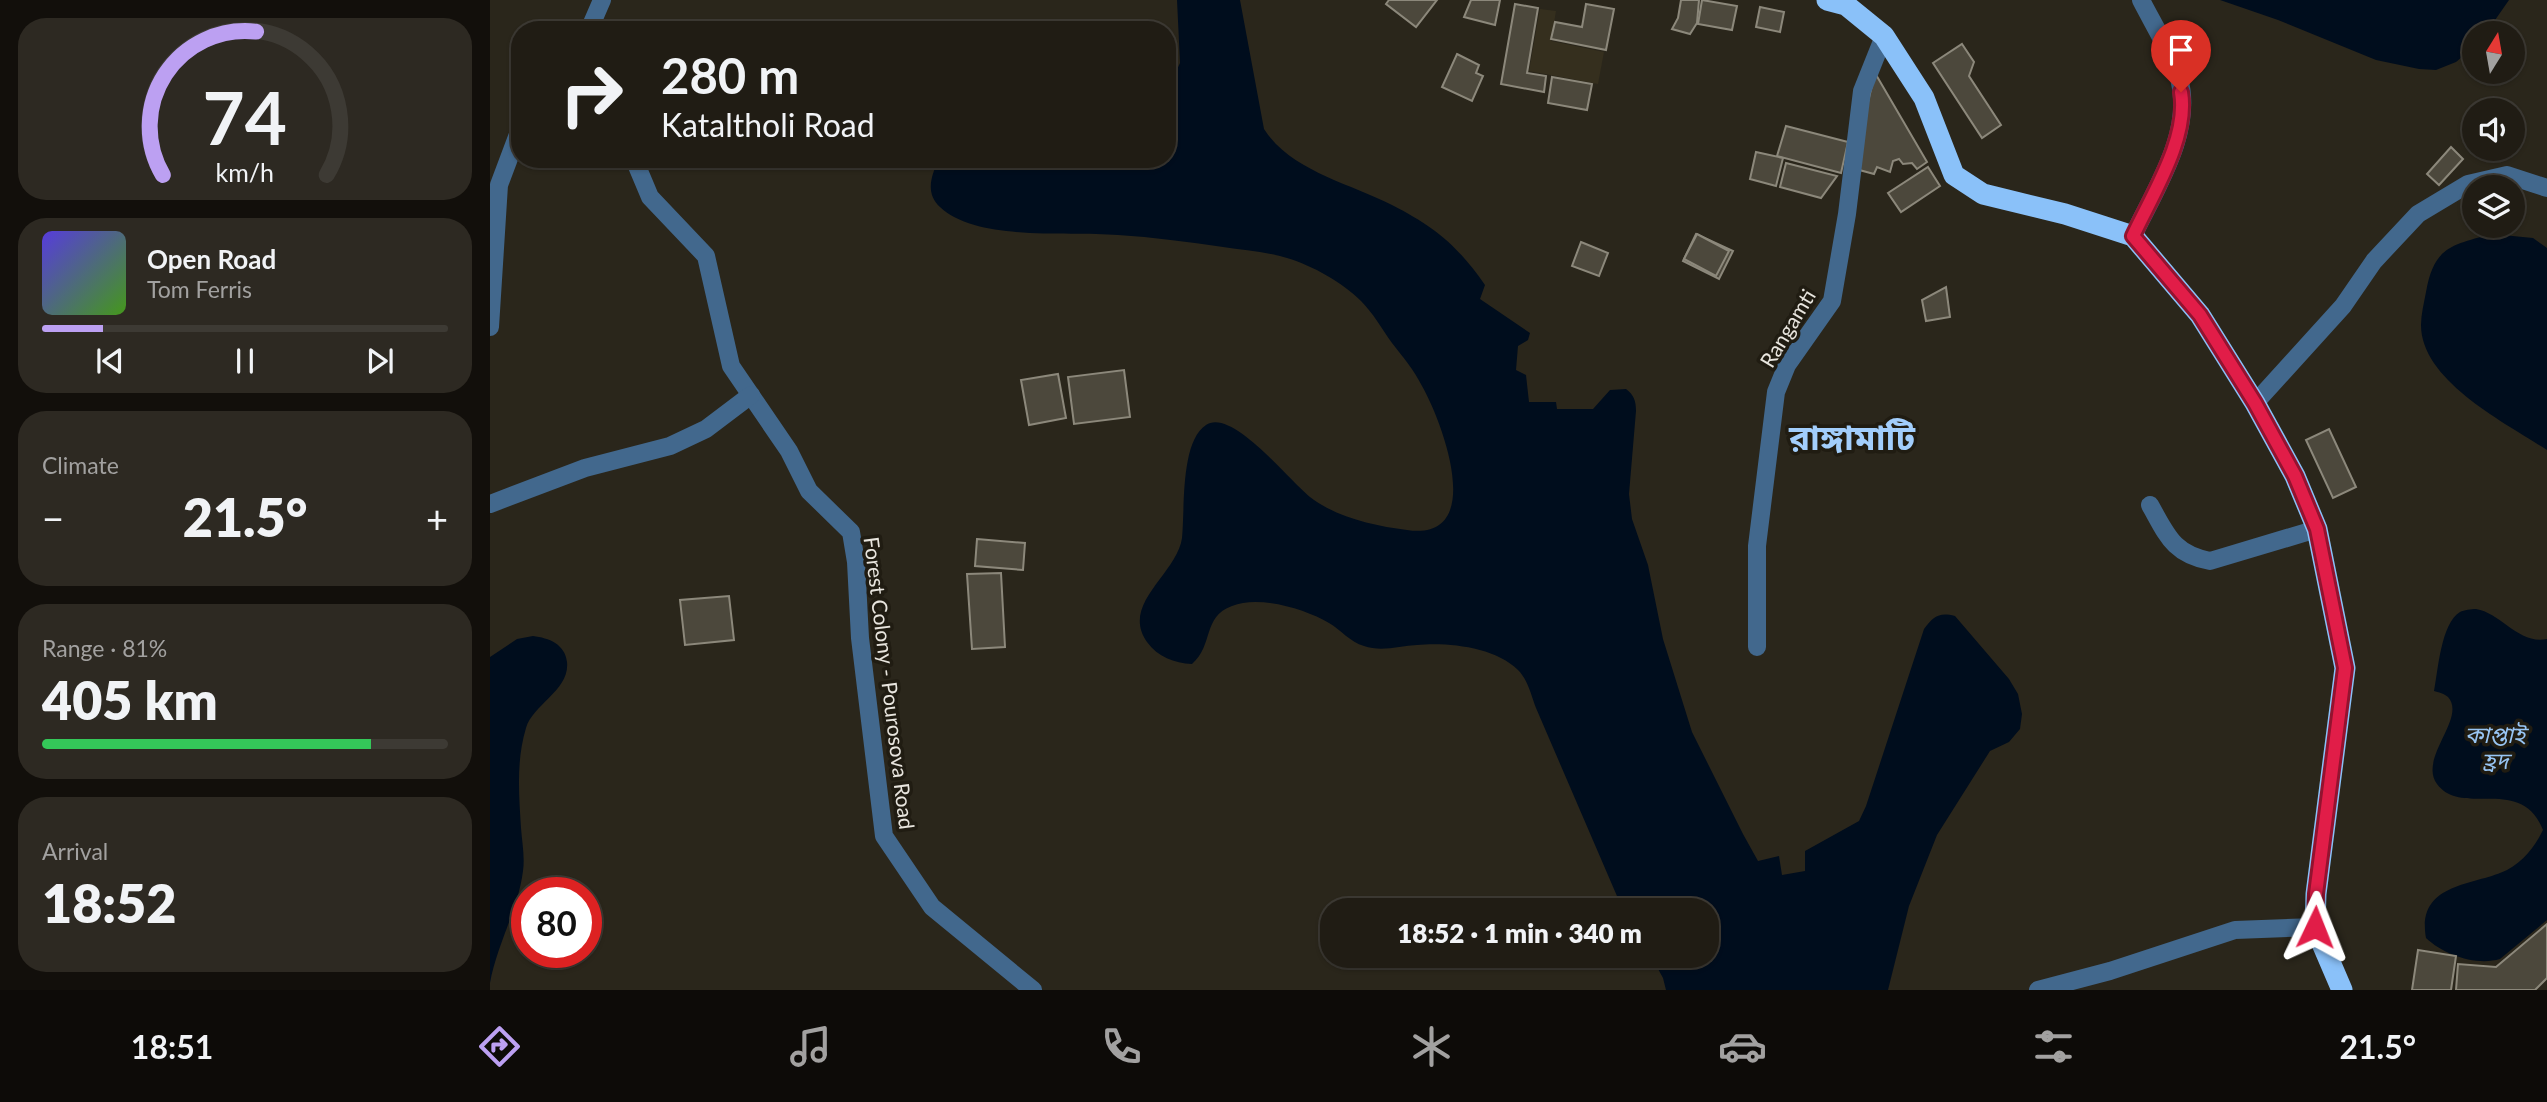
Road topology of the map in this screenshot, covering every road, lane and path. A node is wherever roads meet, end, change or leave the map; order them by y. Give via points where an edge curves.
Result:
1 (602, 0) edge
2 (1827, 0) edge
3 (2141, 0) edge
4 (593, 21) edge
5 (1884, 36) junction
6 (511, 153) edge
7 (638, 168) edge
8 (2547, 187) edge
9 (2133, 236) junction
10 (490, 327) edge
11 (751, 395) junction
12 (2255, 403) junction
13 (490, 505) edge
14 (2150, 505) dead end
15 (2317, 529) junction
16 (1757, 647) dead end
17 (2315, 927) junction
18 (1033, 990) edge
19 (2038, 990) edge
20 (2342, 990) edge

1 - 4 street
2 - 5 highway via 1846,5
3 - 9 street via 2179,77 2184,107 2175,145
5 - 9 highway via 1924,99 1954,175 1983,194
5 - 16 street, Rangamti via 1862,91 1832,301 1787,365 1776,391 1757,546
6 - 10 street via 499,185
7 - 11 street, Forest Colony - Pourosova Road via 650,197 706,256 731,366
8 - 12 street via 2507,175 2468,184 2418,214
9 - 12 highway via 2200,315
11 - 13 street via 706,429 670,446 585,468
11 - 18 street, Forest Colony - Pourosova Road via 789,451 809,491 851,532 884,836 932,907
12 - 15 highway via 2295,476
14 - 15 street via 2171,543 2191,558 2210,561
15 - 17 highway via 2345,668
17 - 19 street via 2235,930
17 - 20 highway

